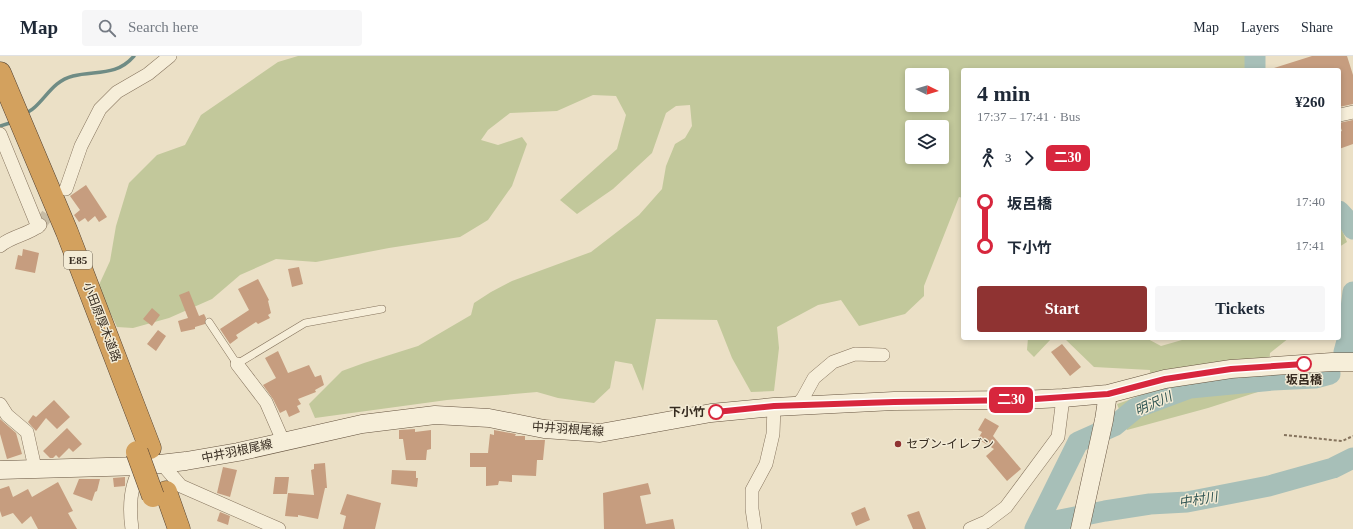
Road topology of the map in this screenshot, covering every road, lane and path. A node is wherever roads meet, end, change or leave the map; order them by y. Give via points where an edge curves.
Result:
1 (170, 56) edge
2 (0, 73) edge
3 (0, 108) edge
4 (1353, 112) edge
5 (1341, 115) edge
6 (0, 134) edge
7 (66, 189) tunnel mouth
8 (0, 246) edge
9 (382, 309) dead end
10 (209, 322) dead end
11 (883, 355) dead end
12 (1353, 362) edge
13 (238, 364) junction
14 (1108, 394) junction
15 (1063, 398) junction
16 (0, 404) edge
17 (774, 406) junction
18 (796, 406) junction
19 (1284, 435) dead end
20 (1353, 436) edge
21 (283, 441) junction
22 (148, 458) junction
23 (35, 468) junction
24 (0, 470) edge
25 (160, 494) junction
26 (132, 529) edge
27 (164, 529) edge
28 (179, 529) edge
29 (279, 529) edge
30 (755, 529) edge
31 (970, 529) edge
32 (1080, 529) edge

1 - 7 street via 148,74 117,92 100,109 81,146
2 - 22 highway, 小田原厚木道路 / E85 via 67,232
3 - 22 highway, 小田原厚木道路 / E85
4 - 5 street
6 - 8 street via 39,226
9 - 13 lane via 305,323
10 - 13 lane
11 - 18 street via 855,354 833,362 814,378
12 - 14 main road, 中井羽根尾線 via 1231,369 1165,379
13 - 21 street via 266,402
14 - 15 main road, 中井羽根尾線
14 - 32 main road
15 - 18 main road, 中井羽根尾線
15 - 31 street via 1058,438 1006,507 986,522
16 - 23 street via 6,415 27,432
17 - 18 main road, 中井羽根尾線
17 - 21 main road, 中井羽根尾線 via 711,413 600,433 544,429 489,418 435,414 362,424
17 - 30 street via 773,434 766,464 752,490
19 - 20 path via 1342,441
21 - 22 main road, 中井羽根尾線 via 186,461
22 - 23 main road, 中井羽根尾線
22 - 25 highway, 小田原厚木道路 / E85
22 - 26 street via 136,476 133,486
22 - 29 street via 181,486
23 - 24 main road, 中井羽根尾線
25 - 27 highway, 小田原厚木道路 / E85
25 - 28 highway, 小田原厚木道路 / E85

